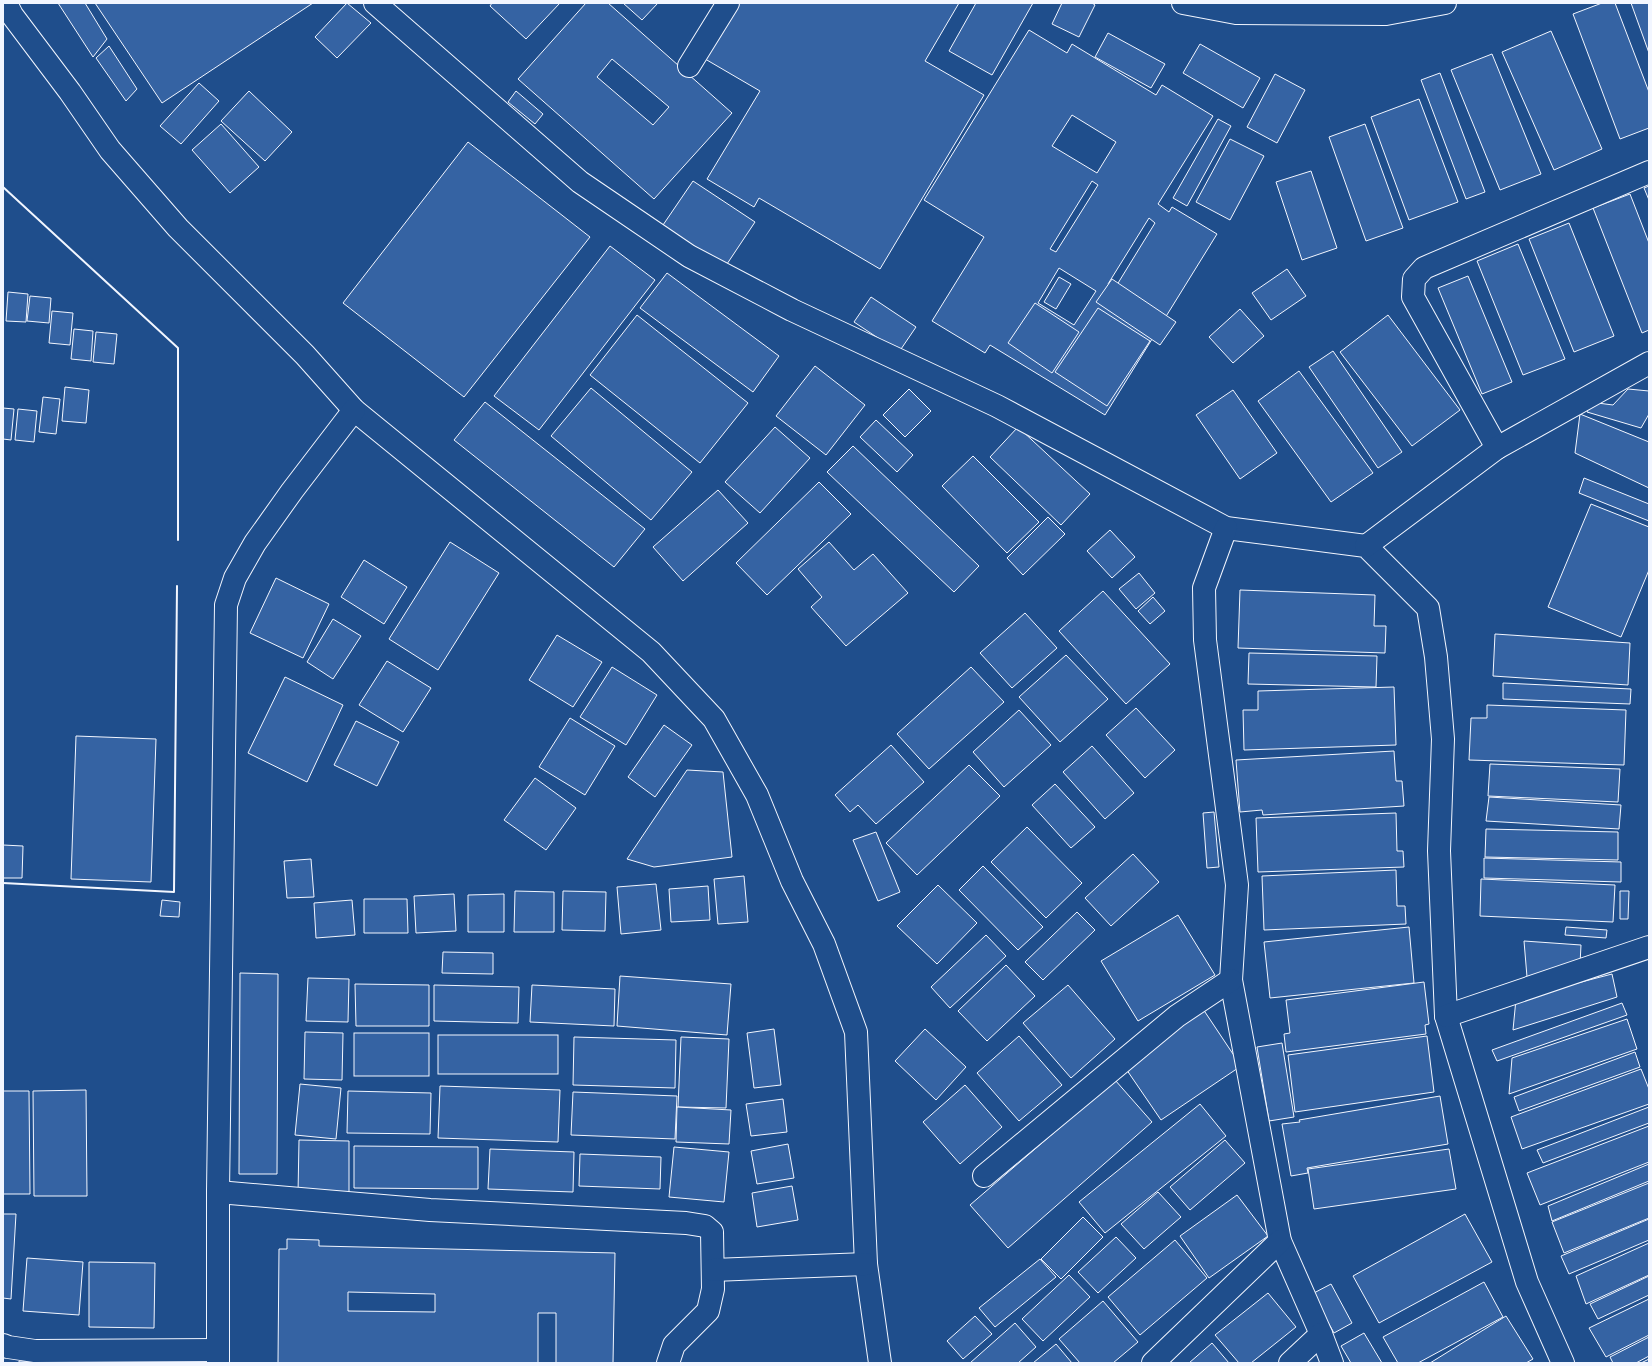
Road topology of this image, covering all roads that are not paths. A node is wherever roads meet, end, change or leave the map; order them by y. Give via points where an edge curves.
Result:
1 (375, 3) edge
2 (728, 3) edge
3 (1183, 3) edge
4 (1445, 3) edge
5 (7, 10) edge
6 (689, 66) dead end
7 (1649, 172) edge
8 (1649, 363) edge
9 (354, 410) junction
10 (1497, 448) junction
11 (1226, 528) junction
12 (1366, 546) junction
13 (1649, 947) edge
14 (1231, 980) junction
15 (1446, 1016) junction
16 (984, 1176) dead end
17 (218, 1192) junction
18 (1280, 1241) junction
19 (866, 1264) junction
20 (713, 1270) junction
21 (1321, 1334) junction
22 (3, 1344) edge
23 (218, 1357) edge
24 (668, 1363) edge
25 (880, 1363) edge
26 (1153, 1363) edge
27 (1290, 1363) edge
28 (1332, 1363) edge
29 (1563, 1363) edge

1 - 11 street via 580,182 689,256 792,310 997,406
2 - 6 street
3 - 4 street via 1236,13 1386,14
5 - 9 street via 70,92 110,150 178,228 305,355
7 - 10 street via 1424,268 1414,279 1413,297
8 - 10 street
9 - 17 street via 255,543 235,578 226,605
9 - 19 street via 651,652 714,719 757,794 792,881 824,944 856,1032
10 - 12 street
11 - 12 street
11 - 14 street via 1204,588 1205,640 1237,885
12 - 15 street via 1428,608 1436,657 1443,739 1439,851
13 - 15 street
14 - 16 street via 1177,1016
14 - 18 street
15 - 29 street via 1527,1282
17 - 20 street via 430,1210 686,1223 705,1226 712,1232
17 - 23 street
18 - 21 street
18 - 26 street
19 - 20 street
19 - 25 street
20 - 24 street via 713,1289 708,1311 674,1345
21 - 27 street
21 - 28 street
22 - 23 street via 35,1351

